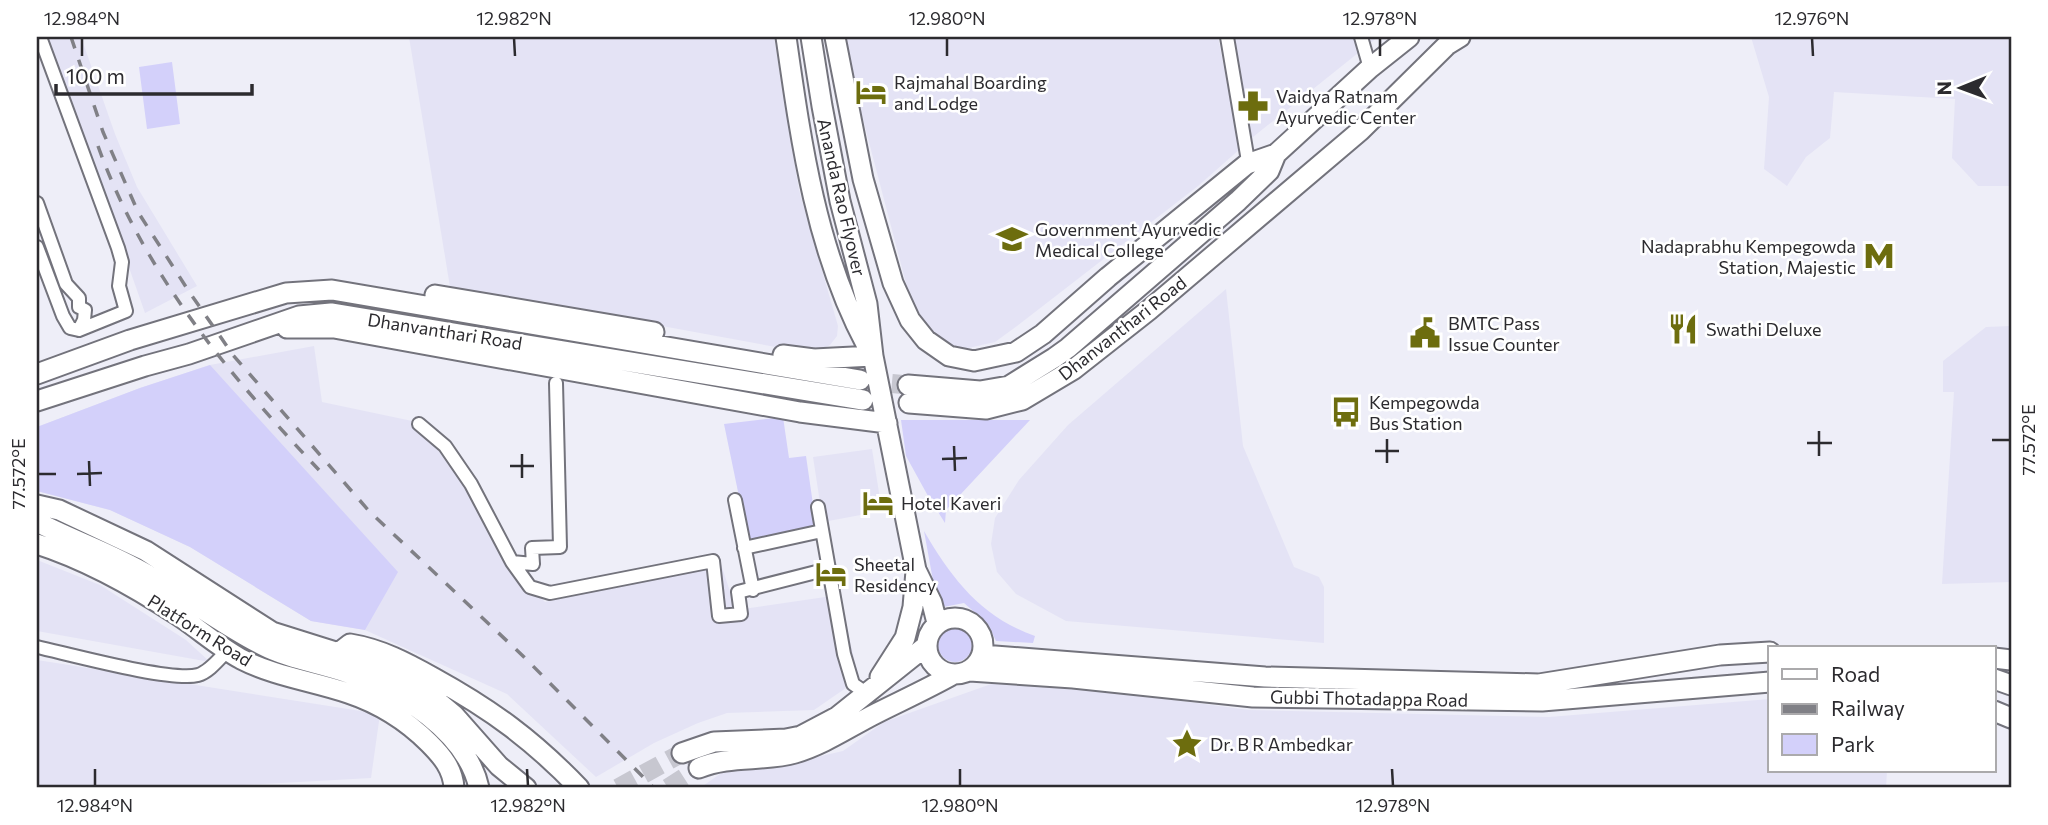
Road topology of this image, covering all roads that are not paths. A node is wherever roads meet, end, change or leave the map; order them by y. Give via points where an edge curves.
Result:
1 (40, 37) edge
2 (786, 37) edge
3 (811, 37) edge
4 (835, 37) edge
5 (1227, 37) edge
6 (1361, 37) edge
7 (1409, 37) edge
8 (1460, 37) edge
9 (1370, 68) junction
10 (1276, 154) junction
11 (1247, 163) junction
12 (1257, 182) junction
13 (37, 203) edge
14 (842, 208) junction
15 (37, 247) edge
16 (332, 290) junction
17 (910, 320) junction
18 (261, 328) junction
19 (79, 330) junction
20 (37, 374) edge
21 (868, 377) junction
22 (556, 383) dead end
23 (37, 401) edge
24 (887, 423) junction
25 (419, 424) dead end
26 (735, 500) dead end
27 (37, 505) edge
28 (818, 507) dead end
29 (37, 523) edge
30 (822, 531) junction
31 (37, 544) edge
32 (744, 548) junction
33 (512, 562) junction
34 (828, 569) junction
35 (916, 570) junction
36 (753, 590) junction
37 (937, 624) junction
38 (926, 646) junction
39 (37, 647) edge
40 (227, 651) junction
41 (339, 652) junction
42 (1768, 652) edge
43 (982, 655) junction
44 (962, 673) junction
45 (1768, 682) edge
46 (864, 695) junction
47 (682, 753) tunnel mouth
48 (699, 768) tunnel mouth
49 (454, 788) edge
50 (480, 788) edge
51 (526, 788) edge
52 (579, 788) edge

1 - 19 street via 122,262 119,286 126,311
2 - 21 main road via 812,196
3 - 14 main road, Ananda Rao Flyover
4 - 17 main road via 863,179 893,283
5 - 11 street
6 - 9 street
7 - 9 main road, Dhanvanthari Road
8 - 12 main road, Dhanvanthari Road via 1360,131 1074,369 1022,400 986,409 909,394 1009,386 1068,348
9 - 10 main road, Dhanvanthari Road
10 - 11 main road
10 - 12 main road, Dhanvanthari Road via 1269,172
11 - 12 street
11 - 17 main road via 1016,352 974,361 949,356 926,340
13 - 19 street via 66,285 85,310
14 - 17 main road via 861,220 889,301
14 - 21 main road, Ananda Rao Flyover via 867,304
15 - 19 street via 63,316 70,328
16 - 20 main road, Dhanvanthari Road via 286,293 130,340
16 - 21 main road, Dhanvanthari Road
16 - 21 main road via 362,284 507,305 814,359
18 - 21 main road, Dhanvanthari Road via 299,316 331,313
18 - 23 main road, Dhanvanthari Road
18 - 24 main road via 334,328 800,412
21 - 24 main road
22 - 33 street via 560,547 532,548 533,564
24 - 35 main road
25 - 33 street via 446,446
26 - 32 street
27 - 41 main road via 59,510 146,551 272,632
28 - 30 street
29 - 50 main road via 124,561 265,647 388,690 450,734
30 - 32 street
30 - 34 street
31 - 40 main road, Platform Road via 127,585
32 - 36 street
33 - 36 street via 530,587 550,593 713,561 719,616 741,614 738,592
34 - 36 street
34 - 46 street via 853,684
35 - 37 main road
35 - 46 main road via 905,638
37 - 38 main road
37 - 43 main road via 955,617 973,624 979,632
38 - 44 main road via 938,669
38 - 46 main road
39 - 40 street via 183,676 204,672
40 - 49 main road, Platform Road via 252,664 374,704 431,745 450,769
41 - 51 main road via 402,678 436,700
41 - 52 main road via 350,644 405,662 486,708
42 - 43 main road, Gubbi Thotadappa Road via 1720,655 1539,684 1265,677
43 - 44 main road via 975,667
44 - 45 main road, Gubbi Thotadappa Road via 1073,678 1253,697 1542,701
44 - 48 main road via 838,737 792,754 727,760
46 - 47 main road via 837,717 801,736 714,742

